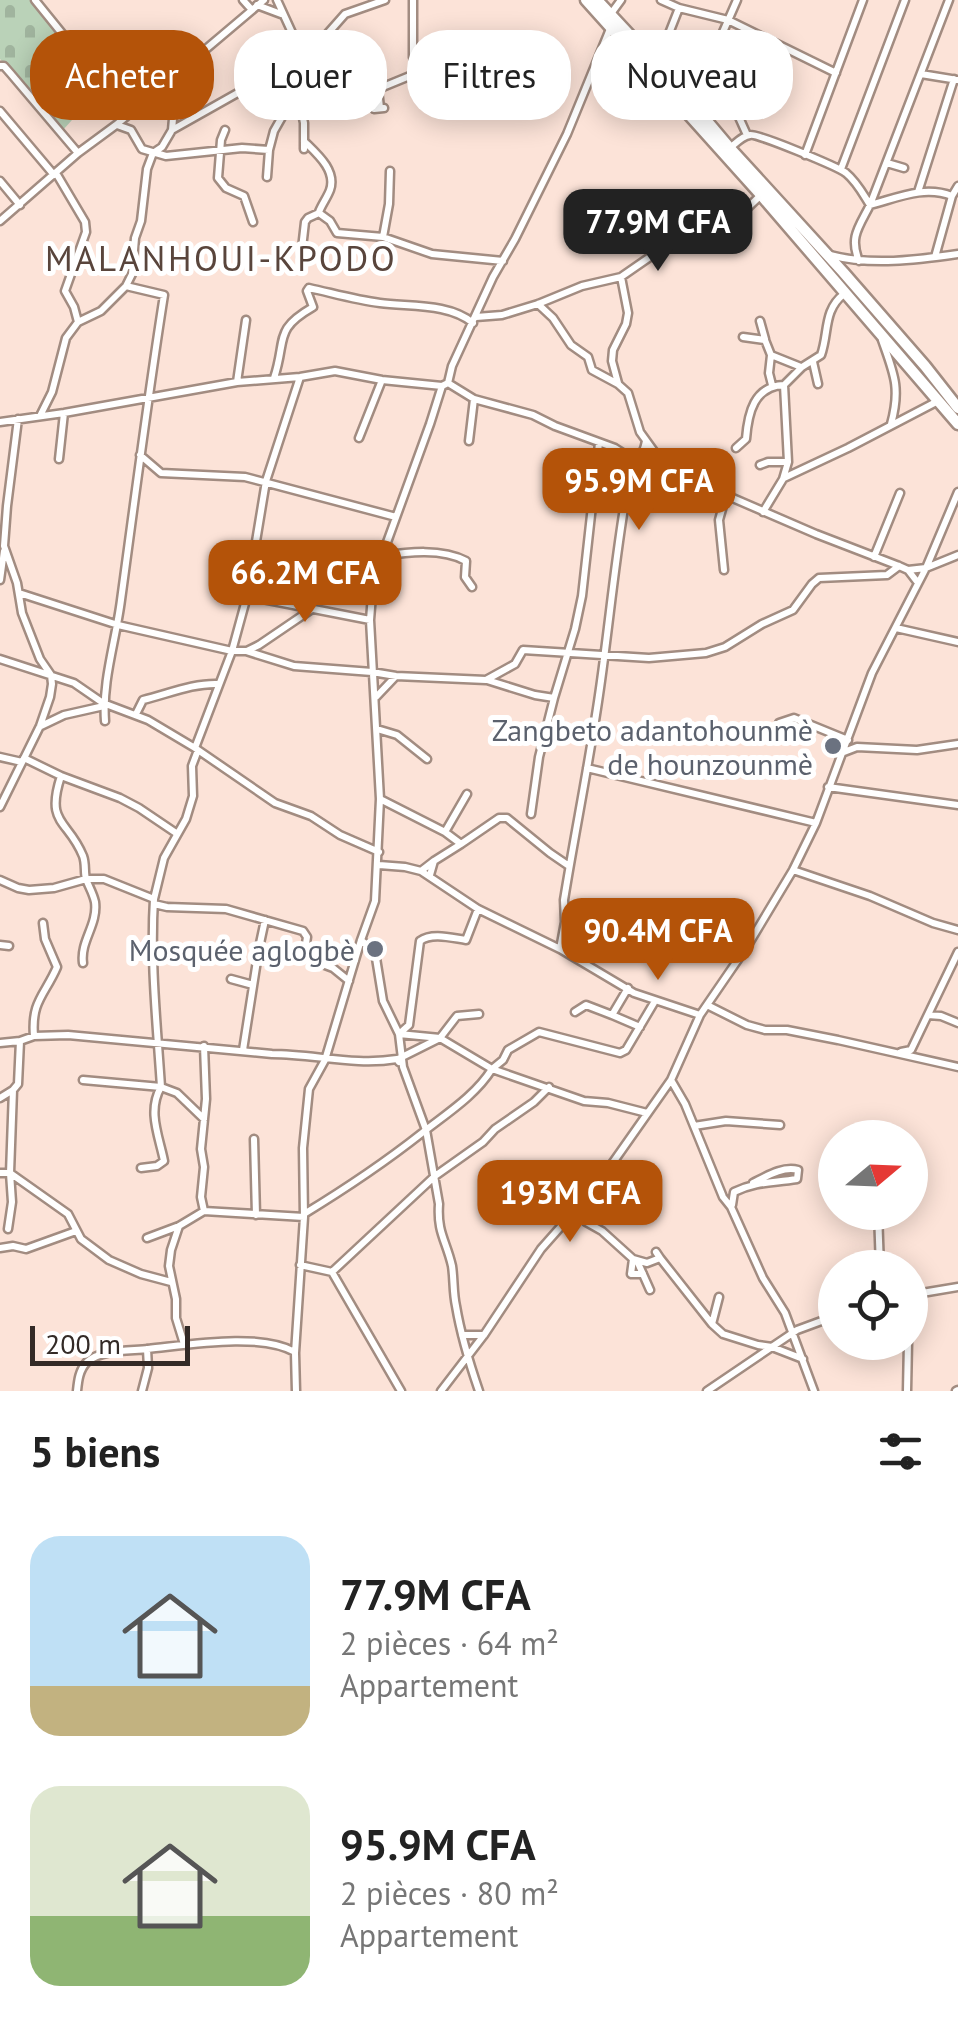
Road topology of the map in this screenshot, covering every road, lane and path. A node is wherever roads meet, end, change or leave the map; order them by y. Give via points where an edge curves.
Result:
1 (35, 0) edge
2 (243, 0) edge
3 (277, 0) edge
4 (384, 0) edge
5 (413, 0) edge
6 (586, 0) edge
7 (597, 0) edge
8 (621, 0) edge
9 (737, 0) edge
10 (863, 0) edge
11 (905, 0) edge
12 (949, 0) edge
13 (665, 1) edge
14 (258, 5) edge
15 (680, 8) junction
16 (282, 14) junction
17 (610, 16) junction
18 (728, 20) junction
19 (610, 29) junction
20 (59, 30) edge
21 (290, 30) edge
22 (331, 30) edge
23 (624, 30) edge
24 (671, 30) edge
25 (724, 30) edge
26 (214, 42) edge
27 (0, 66) edge
28 (836, 73) junction
29 (921, 74) junction
30 (956, 79) edge
31 (387, 84) edge
32 (234, 95) edge
33 (0, 111) edge
34 (122, 120) edge
35 (173, 120) edge
36 (280, 120) edge
37 (303, 120) edge
38 (706, 120) edge
39 (740, 120) edge
40 (116, 125) junction
41 (172, 130) junction
42 (224, 130) dead end
43 (747, 135) junction
44 (730, 148) junction
45 (269, 150) junction
46 (221, 151) junction
47 (78, 152) junction
48 (153, 153) junction
49 (805, 155) junction
50 (886, 163) junction
51 (904, 168) dead end
52 (841, 169) junction
53 (390, 172) dead end
54 (55, 174) junction
55 (267, 177) dead end
56 (0, 181) edge
57 (958, 186) edge
58 (918, 192) junction
59 (761, 196) junction
60 (952, 196) junction
61 (20, 205) junction
62 (870, 206) junction
63 (319, 213) junction
64 (0, 221) edge
65 (253, 222) dead end
66 (383, 237) junction
67 (853, 247) junction
68 (825, 254) junction
69 (958, 254) edge
70 (301, 257) dead end
71 (935, 257) junction
72 (844, 259) junction
73 (485, 260) junction
74 (859, 261) junction
75 (504, 262) junction
76 (493, 276) junction
77 (621, 277) junction
78 (126, 286) junction
79 (844, 294) junction
80 (538, 304) junction
81 (246, 320) dead end
82 (474, 320) junction
83 (760, 321) dead end
84 (78, 322) junction
85 (877, 330) junction
86 (744, 337) dead end
87 (765, 340) junction
88 (771, 355) junction
89 (812, 362) junction
90 (802, 367) junction
91 (300, 377) junction
92 (274, 378) junction
93 (382, 380) junction
94 (238, 382) junction
95 (444, 384) junction
96 (618, 384) junction
97 (784, 384) junction
98 (818, 384) dead end
99 (772, 385) junction
100 (147, 398) junction
101 (474, 399) junction
102 (939, 400) junction
103 (958, 408) edge
104 (64, 413) junction
105 (39, 417) junction
106 (18, 420) junction
107 (0, 422) edge
108 (891, 424) junction
109 (958, 424) edge
110 (359, 438) dead end
111 (646, 441) junction
112 (469, 442) dead end
113 (599, 443) junction
114 (736, 448) dead end
115 (140, 455) junction
116 (58, 459) dead end
117 (788, 462) junction
118 (636, 463) junction
119 (760, 465) dead end
120 (139, 468) junction
121 (161, 473) junction
122 (673, 477) junction
123 (782, 478) junction
124 (266, 481) junction
125 (958, 492) edge
126 (900, 493) dead end
127 (726, 495) junction
128 (3, 506) edge
129 (763, 512) junction
130 (396, 517) junction
131 (4, 546) junction
132 (958, 554) edge
133 (382, 556) junction
134 (874, 556) junction
135 (899, 566) junction
136 (926, 568) junction
137 (724, 570) dead end
138 (908, 570) junction
139 (0, 580) edge
140 (918, 583) junction
141 (472, 587) dead end
142 (19, 593) junction
143 (247, 596) junction
144 (313, 608) junction
145 (370, 620) junction
146 (118, 626) junction
147 (896, 628) junction
148 (958, 642) edge
149 (232, 651) junction
150 (246, 651) junction
151 (566, 652) junction
152 (602, 656) junction
153 (0, 659) edge
154 (372, 672) junction
155 (50, 675) junction
156 (396, 676) junction
157 (486, 680) junction
158 (218, 684) junction
159 (554, 698) junction
160 (374, 699) junction
161 (143, 700) junction
162 (104, 704) junction
163 (119, 707) junction
164 (136, 714) junction
165 (104, 721) dead end
166 (779, 723) dead end
167 (40, 726) junction
168 (377, 729) junction
169 (848, 740) junction
170 (958, 744) edge
171 (857, 747) junction
172 (196, 749) junction
173 (842, 753) junction
174 (0, 756) edge
175 (427, 759) dead end
176 (23, 760) junction
177 (587, 768) junction
178 (60, 776) junction
179 (828, 787) junction
180 (467, 794) dead end
181 (380, 799) junction
182 (957, 803) edge
183 (0, 806) edge
184 (531, 814) dead end
185 (816, 823) junction
186 (446, 832) junction
187 (176, 833) junction
188 (461, 844) junction
189 (378, 852) junction
190 (434, 861) junction
191 (378, 865) junction
192 (570, 866) junction
193 (793, 870) junction
194 (421, 871) junction
195 (430, 875) junction
196 (86, 879) junction
197 (0, 880) edge
198 (154, 902) junction
199 (478, 909) junction
200 (265, 920) junction
201 (43, 924) dead end
202 (958, 930) edge
203 (361, 940) junction
204 (560, 949) junction
205 (958, 952) edge
206 (83, 963) dead end
207 (230, 979) dead end
208 (349, 981) junction
209 (253, 985) junction
210 (628, 988) junction
211 (655, 1001) junction
212 (707, 1004) junction
213 (575, 1012) dead end
214 (479, 1014) dead end
215 (612, 1015) junction
216 (700, 1015) junction
217 (928, 1015) junction
218 (792, 1021) dead end
219 (958, 1023) edge
220 (640, 1026) junction
221 (787, 1030) junction
222 (399, 1034) junction
223 (34, 1036) junction
224 (440, 1038) junction
225 (20, 1041) junction
226 (0, 1043) edge
227 (159, 1043) junction
228 (204, 1046) junction
229 (243, 1050) junction
230 (898, 1053) junction
231 (325, 1060) junction
232 (400, 1062) junction
233 (958, 1067) edge
234 (492, 1069) junction
235 (506, 1075) junction
236 (486, 1079) junction
237 (83, 1080) dead end
238 (672, 1080) junction
239 (162, 1087) junction
240 (549, 1087) junction
241 (13, 1090) junction
242 (0, 1098) edge
243 (647, 1113) junction
244 (205, 1120) junction
245 (780, 1125) dead end
246 (694, 1126) junction
247 (426, 1130) junction
248 (254, 1139) dead end
249 (0, 1162) edge
250 (140, 1168) dead end
251 (0, 1172) edge
252 (10, 1173) junction
253 (435, 1176) junction
254 (547, 1181) dead end
255 (753, 1183) junction
256 (718, 1186) junction
257 (734, 1192) junction
258 (732, 1207) junction
259 (578, 1209) junction
260 (204, 1212) junction
261 (256, 1215) junction
262 (303, 1216) junction
263 (180, 1226) junction
264 (8, 1228) dead end
265 (76, 1231) junction
266 (147, 1238) dead end
267 (0, 1248) edge
268 (635, 1260) junction
269 (300, 1265) junction
270 (332, 1272) junction
271 (170, 1282) junction
272 (958, 1287) edge
273 (650, 1290) dead end
274 (928, 1292) edge
275 (719, 1298) dead end
276 (818, 1321) edge
277 (712, 1324) junction
278 (793, 1333) junction
279 (462, 1336) junction
280 (484, 1336) junction
281 (184, 1344) junction
282 (772, 1347) junction
283 (147, 1349) junction
284 (295, 1353) junction
285 (466, 1357) junction
286 (803, 1359) junction
287 (908, 1360) edge
288 (77, 1391) edge
289 (142, 1391) edge
290 (296, 1391) edge
291 (402, 1391) edge
292 (441, 1391) edge
293 (479, 1391) edge
294 (707, 1391) edge
295 (814, 1391) edge
296 (907, 1391) edge

1 - 20 street
2 - 14 street
3 - 16 street
4 - 22 street via 346,14
5 - 31 street via 417,74
6 - 19 main road
7 - 17 main road
8 - 17 street
9 - 18 street
10 - 28 street
11 - 52 street
12 - 29 street
13 - 15 street
14 - 16 street
14 - 26 street
15 - 18 street
15 - 24 street
16 - 21 street
17 - 23 main road
18 - 25 street
18 - 28 street
19 - 59 main road
19 - 75 street
27 - 47 street
28 - 49 street
29 - 30 street
29 - 50 street
30 - 58 street
32 - 41 street
33 - 54 street
34 - 40 street
35 - 41 street
36 - 45 street
37 - 63 street via 304,145 330,174
38 - 44 main road
39 - 43 street
40 - 47 street
40 - 48 street via 131,130 142,149
41 - 48 street
42 - 46 street
43 - 44 street
43 - 49 street
44 - 68 main road
45 - 46 street
45 - 55 street
46 - 48 street
46 - 65 street via 218,178 244,196
47 - 54 street
48 - 78 street
49 - 52 street
50 - 51 street
50 - 62 street
52 - 62 street
53 - 66 street
54 - 61 street
54 - 84 street via 85,222 65,291
56 - 61 street
57 - 60 street
58 - 60 street
58 - 62 street
59 - 77 street via 726,225 673,241
59 - 79 main road
60 - 71 street
61 - 64 street
62 - 67 street
63 - 66 street via 337,233
63 - 70 street via 305,222
66 - 73 street via 432,254
67 - 72 street
67 - 74 street
68 - 72 street
68 - 103 main road
69 - 71 street
71 - 74 street
72 - 74 street
73 - 75 street
73 - 76 street
75 - 76 street
76 - 82 street
77 - 80 street
77 - 96 street via 628,312 613,350
78 - 84 street
78 - 100 street via 164,295
79 - 85 main road
79 - 89 street via 828,315 820,358
80 - 82 street
80 - 96 street via 588,357 592,370
81 - 94 street
82 - 92 street via 309,288 314,307 285,330
82 - 95 street
83 - 87 street
84 - 105 street via 66,338
85 - 102 main road
85 - 108 street via 897,389
86 - 87 street
87 - 88 street
88 - 90 street
88 - 99 street
89 - 90 street
89 - 98 street
90 - 97 street
91 - 92 street
91 - 93 street via 335,371
91 - 124 street
92 - 94 street
93 - 95 street
93 - 110 street
94 - 100 street
95 - 101 street
95 - 130 street
96 - 111 street via 628,393
97 - 99 street
97 - 117 street
99 - 114 street via 760,393 746,439
100 - 104 street
100 - 115 street
101 - 112 street
101 - 113 street
102 - 108 street
102 - 109 main road
104 - 105 street
104 - 116 street
105 - 106 street
106 - 107 street
106 - 128 street
108 - 123 street
111 - 118 street
111 - 122 street
113 - 118 street
113 - 151 street via 582,596
115 - 120 street
115 - 121 street
117 - 119 street
117 - 123 street
118 - 122 street
118 - 152 street
120 - 121 street
120 - 146 street
121 - 124 street
122 - 127 street
123 - 129 street
124 - 130 street
124 - 143 street
125 - 136 street
126 - 134 street
127 - 129 street
127 - 137 street via 719,520
128 - 131 street
129 - 134 street
130 - 133 street
131 - 139 street
131 - 142 street
132 - 136 street
133 - 141 street via 457,556 466,560
133 - 145 street
134 - 135 street
135 - 138 street
135 - 152 street via 887,575 819,578 793,610 717,650 672,658
136 - 138 street
136 - 140 street
138 - 140 street
140 - 147 street
142 - 146 street
142 - 155 street
143 - 144 street
143 - 149 street
144 - 145 street
144 - 150 street
145 - 154 street
146 - 149 street
146 - 162 street
147 - 148 street
147 - 169 street
149 - 150 street
149 - 158 street
150 - 154 street via 294,666
151 - 152 street
151 - 157 street via 524,650
151 - 159 street
152 - 177 street
153 - 155 street
154 - 156 street
154 - 160 street
155 - 162 street
155 - 167 street
156 - 157 street
156 - 160 street
157 - 159 street
158 - 161 street
158 - 172 street
159 - 184 street
160 - 168 street
161 - 163 street
161 - 164 street
162 - 163 street
162 - 165 street
162 - 167 street
163 - 164 street
164 - 172 street
166 - 169 street via 794,718
167 - 176 street
168 - 175 street via 397,735
168 - 181 street
169 - 171 street
169 - 173 street
170 - 171 street
171 - 173 street
172 - 187 street via 193,796
172 - 189 street via 275,803
173 - 179 street
174 - 176 street
176 - 178 street
176 - 183 street
177 - 185 street
177 - 192 street
178 - 187 street via 140,808
178 - 196 street via 58,816 82,854
179 - 182 street
179 - 185 street
180 - 186 street
181 - 186 street
181 - 189 street
185 - 193 street
186 - 188 street
187 - 198 street
188 - 190 street
188 - 192 street via 503,816
189 - 191 street
190 - 194 street
190 - 195 street
191 - 194 street
191 - 203 street via 375,901
192 - 204 street
193 - 202 street
193 - 212 street
194 - 195 street
195 - 199 street
196 - 197 street via 30,890
196 - 198 street via 104,879
196 - 206 street via 96,912
198 - 200 street
198 - 227 street
199 - 204 street
199 - 222 street via 466,940 420,941 408,1026
200 - 208 street via 306,933 304,957
200 - 209 street
201 - 223 street via 57,966 36,1005
203 - 208 street
203 - 222 street via 375,952 383,1001
204 - 210 street
205 - 217 street
207 - 209 street
208 - 231 street
209 - 229 street
210 - 211 street
210 - 215 street
211 - 216 street
211 - 220 street
212 - 216 street
212 - 221 street via 747,1025
213 - 215 street via 586,1005
214 - 224 street via 456,1016
215 - 220 street
216 - 238 street
217 - 219 street
217 - 230 street via 912,1048
218 - 221 street
220 - 234 street via 620,1053 538,1032
221 - 230 street
222 - 224 street
222 - 232 street
223 - 225 street
223 - 227 street
224 - 232 street
224 - 234 street
225 - 226 street
225 - 241 street
227 - 228 street
227 - 239 street
228 - 229 street
228 - 244 street
229 - 231 street
230 - 233 street
231 - 232 street
231 - 262 street via 309,1089
232 - 247 street
234 - 235 street
234 - 236 street
235 - 236 street
235 - 240 street
236 - 247 street
237 - 239 street
238 - 243 street
238 - 246 street
239 - 244 street
239 - 250 street via 154,1116 164,1161
240 - 243 street
240 - 253 street
241 - 242 street
241 - 252 street
243 - 259 street
244 - 260 street
245 - 246 street via 726,1120
246 - 256 street
247 - 253 street
247 - 262 street
248 - 261 street
249 - 252 street
251 - 252 street
252 - 264 street
252 - 265 street via 68,1214
253 - 270 street
253 - 279 street via 439,1230
254 - 259 street
255 - 255 street via 797,1179 798,1170 782,1170
255 - 257 street
256 - 257 street
256 - 258 street
257 - 258 street
258 - 278 street
259 - 268 street
259 - 280 street via 541,1249
260 - 261 street
260 - 263 street
261 - 262 street
262 - 269 street
263 - 266 street
263 - 271 street
265 - 267 street via 26,1249
265 - 271 street via 117,1265
268 - 273 street via 632,1274 643,1274
268 - 277 street via 652,1263 658,1255
269 - 270 street
269 - 284 street
270 - 291 street
271 - 281 street
272 - 274 street
275 - 277 street
276 - 278 street
277 - 282 street via 723,1334
278 - 282 street
278 - 286 street
279 - 280 street
279 - 285 street
280 - 285 street
281 - 283 street
281 - 284 street via 269,1344
282 - 286 street
282 - 294 street
283 - 288 street via 93,1358 80,1370
283 - 289 street
284 - 290 street
285 - 292 street
285 - 293 street
286 - 295 street
287 - 296 street

